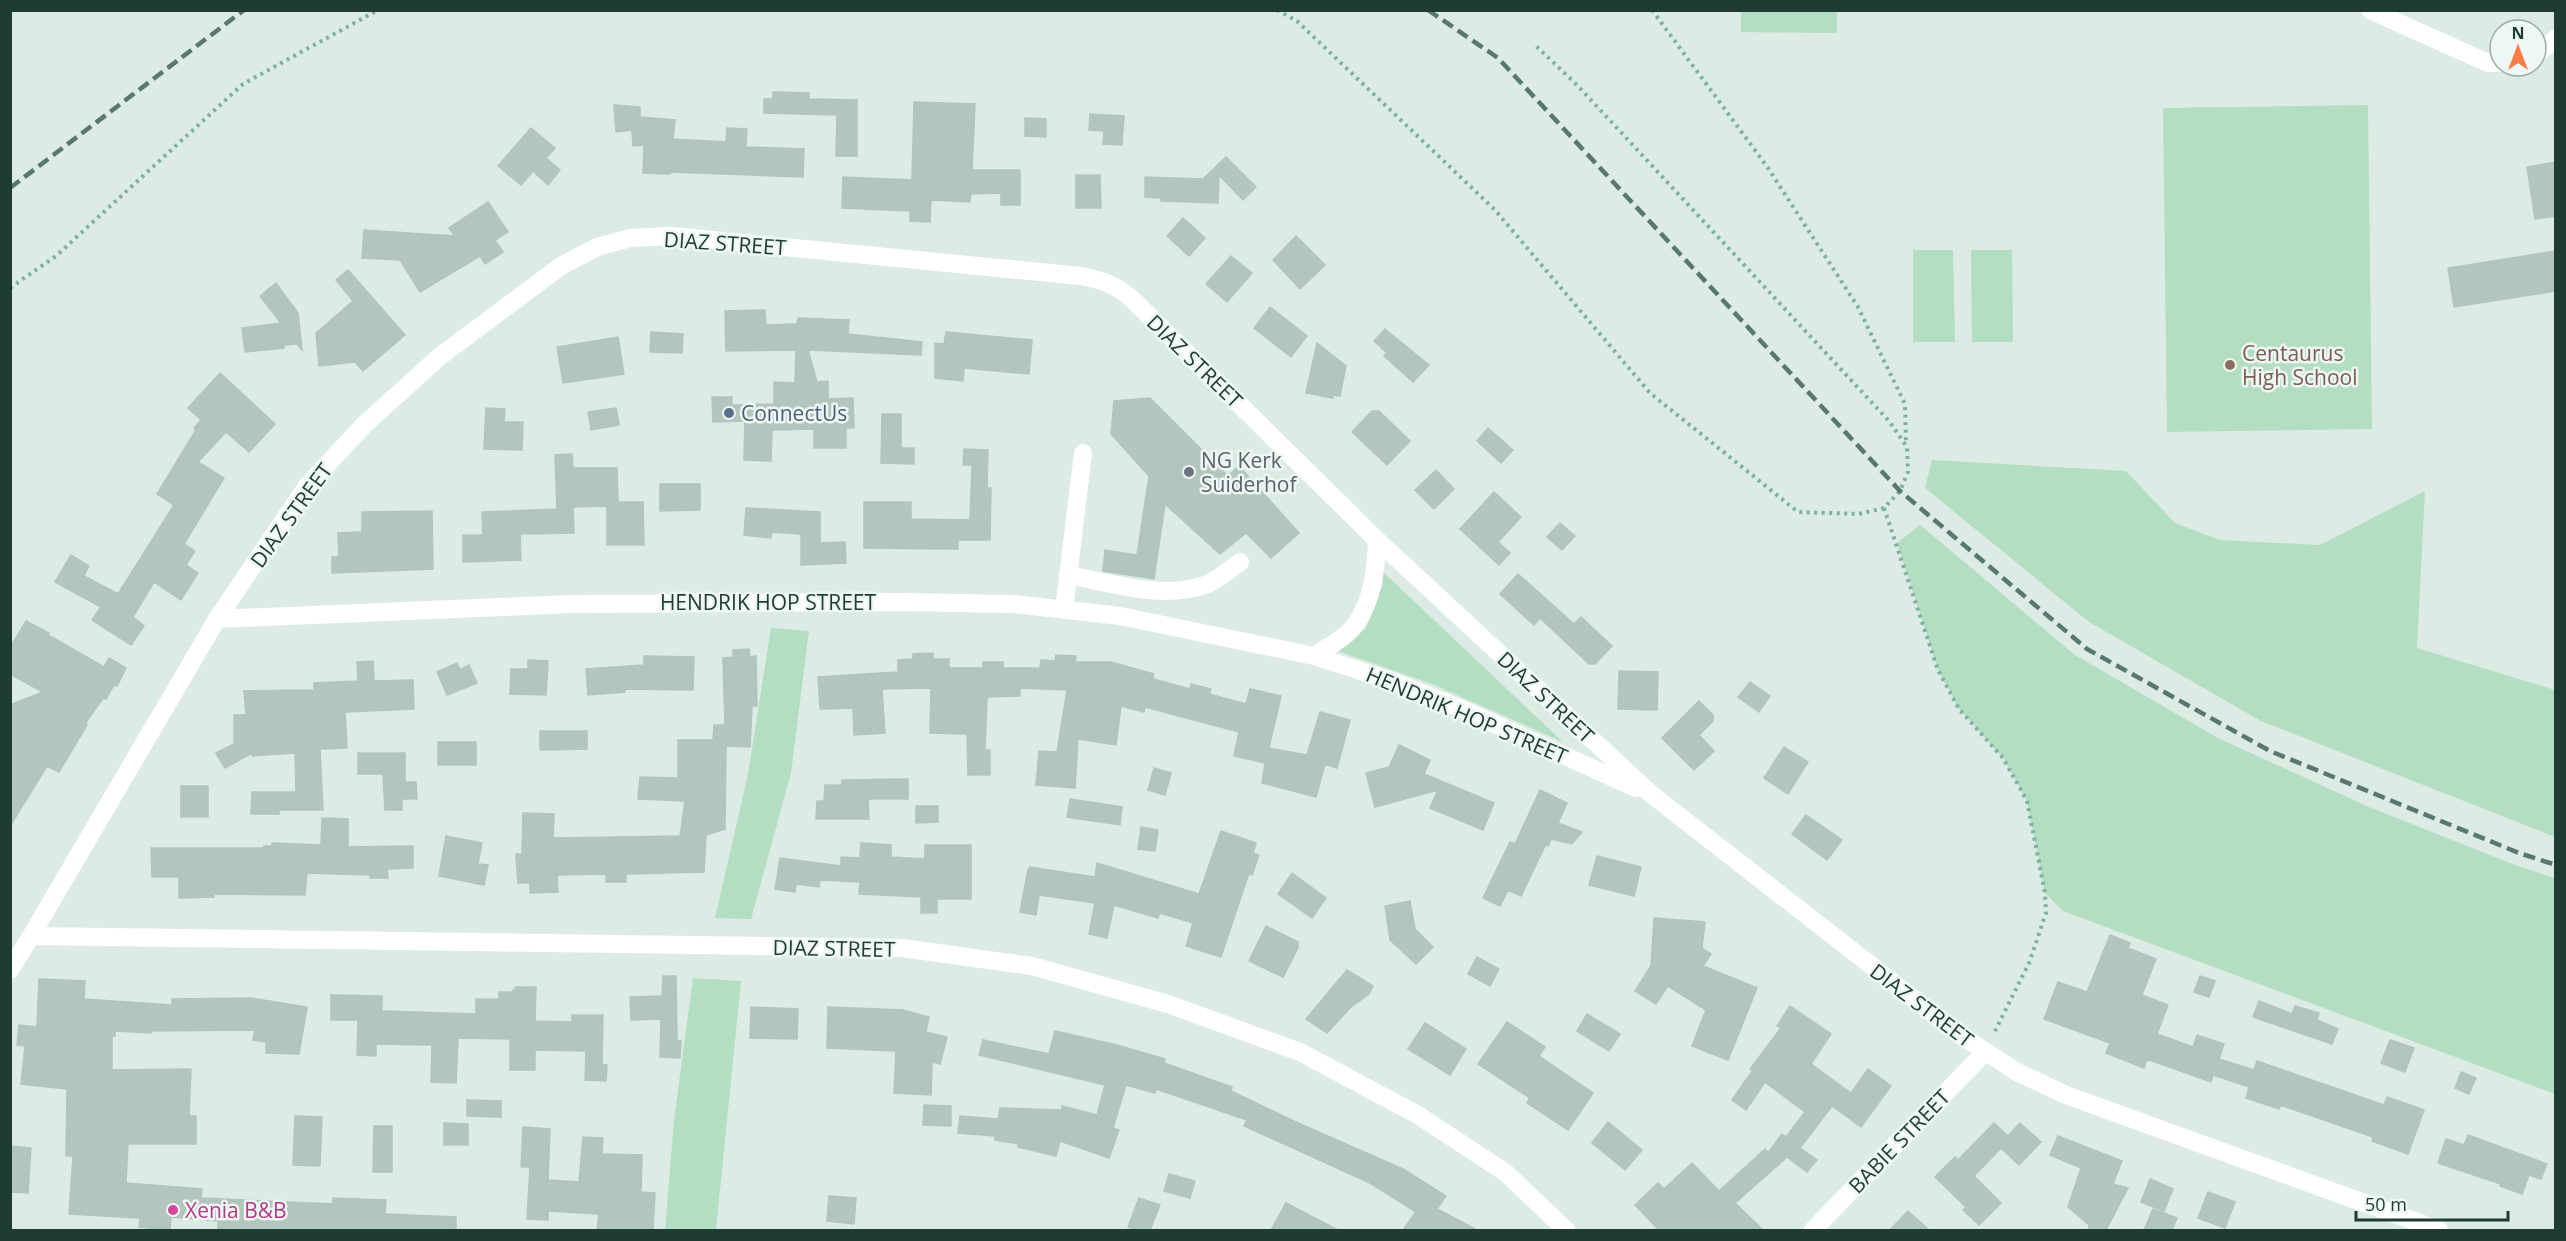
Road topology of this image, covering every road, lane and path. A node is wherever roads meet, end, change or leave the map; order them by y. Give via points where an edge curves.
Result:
1 (378, 10) edge
2 (1277, 10) edge
3 (1652, 10) edge
4 (2370, 10) edge
5 (1535, 45) dead end
6 (2488, 60) edge
7 (10, 288) edge
8 (1906, 447) junction
9 (1083, 453) dead end
10 (1884, 508) junction
11 (1377, 540) junction
12 (1240, 562) dead end
13 (1068, 575) junction
14 (1064, 610) junction
15 (217, 619) junction
16 (1314, 656) junction
17 (1651, 794) junction
18 (31, 936) junction
19 (10, 970) edge
20 (1985, 1052) junction
21 (1566, 1230) edge
22 (1813, 1230) edge
23 (2439, 1230) edge

1 - 7 path via 243,84 56,256
2 - 10 path via 1298,21 1495,210 1659,401 1798,512 1859,514
3 - 8 path via 1768,168 1858,307 1905,404
4 - 6 street
5 - 8 path via 1585,93 1889,421
8 - 10 path via 1908,472 1900,491
9 - 13 street
10 - 20 path via 1938,670 1959,709 2003,758 2027,801 2045,893 2042,931
11 - 15 street, DIAZ STREET via 1132,299 1103,280 672,236 630,238 597,247 561,266 439,357 364,425 307,486
11 - 16 street via 1370,597 1354,626
11 - 17 street, DIAZ STREET
12 - 13 street via 1206,585 1180,590 1159,591
13 - 14 street
14 - 15 street, HENDRIK HOP STREET via 1014,604 899,602 584,604
14 - 16 street, HENDRIK HOP STREET via 1120,616
15 - 18 street, DIAZ STREET
16 - 17 street, HENDRIK HOP STREET via 1457,707
17 - 20 street, DIAZ STREET
18 - 19 street, DIAZ STREET
18 - 21 street, DIAZ STREET via 902,948 1032,966 1168,1004 1300,1052 1418,1115 1506,1173
20 - 22 street, BABIE STREET
20 - 23 street, DIAZ STREET via 2066,1095

